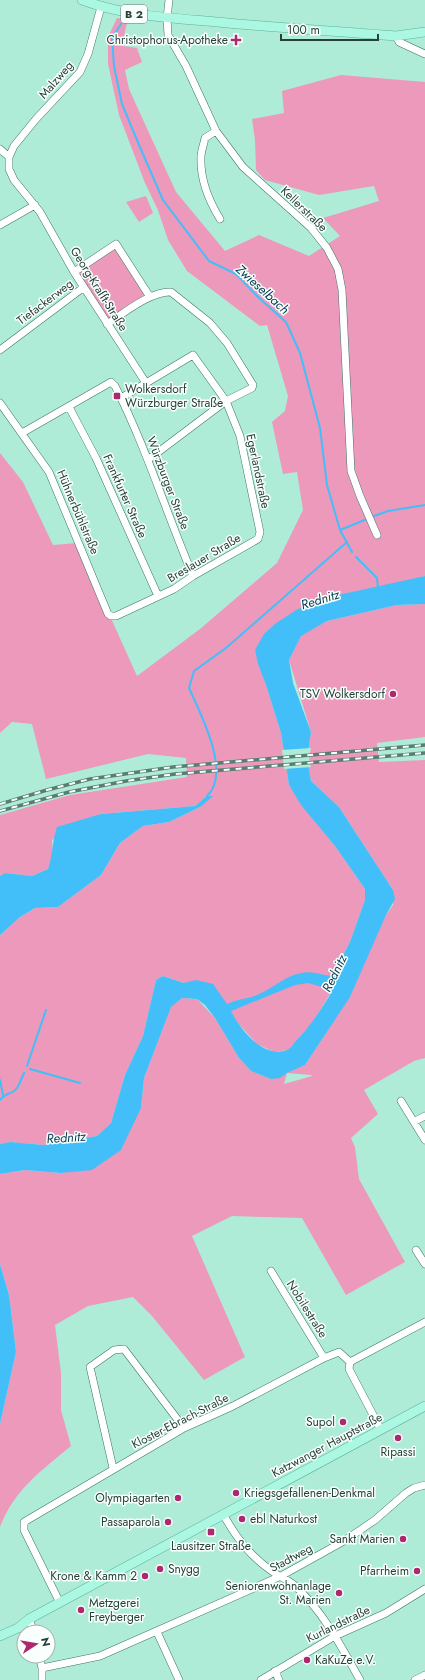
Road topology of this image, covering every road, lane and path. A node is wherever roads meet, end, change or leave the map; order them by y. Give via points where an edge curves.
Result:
1 (82, 0) edge
2 (169, 0) edge
3 (101, 7) junction
4 (167, 18) junction
5 (425, 32) edge
6 (396, 36) junction
7 (425, 54) edge
8 (216, 131) junction
9 (0, 149) edge
10 (9, 157) junction
11 (35, 205) junction
12 (220, 219) dead end
13 (0, 226) edge
14 (74, 272) junction
15 (84, 287) junction
16 (150, 297) junction
17 (107, 324) junction
18 (0, 350) edge
19 (146, 383) junction
20 (121, 398) junction
21 (226, 402) junction
22 (0, 403) edge
23 (69, 407) junction
24 (22, 433) junction
25 (149, 459) junction
26 (260, 532) joint
27 (377, 535) dead end
28 (193, 576) junction
29 (158, 596) junction
30 (111, 616) joint
31 (401, 1101) dead end
32 (425, 1116) edge
33 (415, 1121) junction
34 (425, 1140) edge
35 (416, 1250) dead end
36 (425, 1264) edge
37 (271, 1272) dead end
38 (425, 1322) edge
39 (324, 1358) junction
40 (350, 1362) junction
41 (425, 1406) edge
42 (184, 1428) junction
43 (381, 1430) junction
44 (113, 1468) junction
45 (425, 1485) edge
46 (223, 1514) junction
47 (281, 1576) junction
48 (425, 1589) edge
49 (60, 1602) junction
50 (29, 1619) junction
51 (31, 1624) edge
52 (0, 1632) edge
53 (157, 1632) junction
54 (0, 1636) edge
55 (336, 1636) junction
56 (41, 1664) edge
57 (42, 1668) junction
58 (275, 1671) junction
59 (425, 1675) edge
60 (42, 1680) edge
61 (179, 1680) edge
62 (261, 1680) edge
63 (279, 1680) edge
64 (360, 1680) edge
65 (415, 1680) edge

1 - 3 main road, B 2
2 - 4 street, Kellerstraße
3 - 4 main road, B 2
3 - 10 street, Malzweg via 88,54 80,72 36,119 14,146
4 - 6 main road, B 2
4 - 8 street, Kellerstraße via 168,35 186,66
5 - 6 main road, B 2
6 - 7 street via 399,42
8 - 12 street via 205,138 201,156 204,183 210,202
8 - 27 street, Kellerstraße via 244,167 311,228 327,248 338,269 342,290 351,471
9 - 10 street
10 - 11 street, Georg-Krafft-Straße via 9,169 14,180
11 - 13 street
11 - 14 street, Georg-Krafft-Straße
14 - 15 street, Georg-Krafft-Straße
14 - 16 street via 116,244
15 - 17 street, Georg-Krafft-Straße
15 - 18 street, Tiefackerweg
16 - 17 street
16 - 21 street via 171,292 210,323 227,343 253,385 252,388
17 - 19 street, Georg-Krafft-Straße
19 - 20 street
19 - 21 street, Egerlandstraße via 193,355
20 - 23 street, Würzburger Straße via 111,382
20 - 25 street, Würzburger Straße
21 - 25 street
21 - 26 street, Egerlandstraße via 240,436
22 - 24 street, Hühnerbühlstraße
23 - 24 street
23 - 29 street, Frankfurter Straße via 99,465
24 - 30 street, Hühnerbühlstraße via 49,472
25 - 28 street, Würzburger Straße
26 - 28 street, Breslauer Straße via 258,539
28 - 29 street, Breslauer Straße
29 - 30 street, Breslauer Straße
31 - 33 street
32 - 33 street
33 - 34 street
35 - 36 street
37 - 39 street, Nobilestraße
38 - 40 street
39 - 40 street, Kloster-Ebrach-Straße via 339,1352
39 - 42 street, Kloster-Ebrach-Straße via 233,1406
40 - 43 street via 349,1369
41 - 43 main road, Katzwanger Hauptstraße
42 - 44 street, Kloster-Ebrach-Straße
42 - 44 street via 124,1349 114,1350 90,1367
43 - 46 main road, Katzwanger Hauptstraße
44 - 49 street, Kloster-Ebrach-Straße via 24,1522 24,1530
45 - 47 street, Stadtweg via 406,1493 375,1520 344,1541
46 - 47 street via 245,1548
46 - 49 main road, Katzwanger Hauptstraße
47 - 53 street, Stadtweg
47 - 55 street via 294,1585
48 - 55 street, Kurlandstraße via 386,1613
49 - 50 main road, Katzwanger Hauptstraße
50 - 51 street
50 - 52 main road, Katzwanger Hauptstraße via 16,1622
50 - 54 main road, Katzwanger Hauptstraße via 18,1628
53 - 57 street, Stadtweg via 100,1656
53 - 61 street
55 - 58 street, Kurlandstraße
55 - 64 street
56 - 57 street
57 - 60 street
58 - 62 street, Kurlandstraße
58 - 63 street
59 - 65 street

